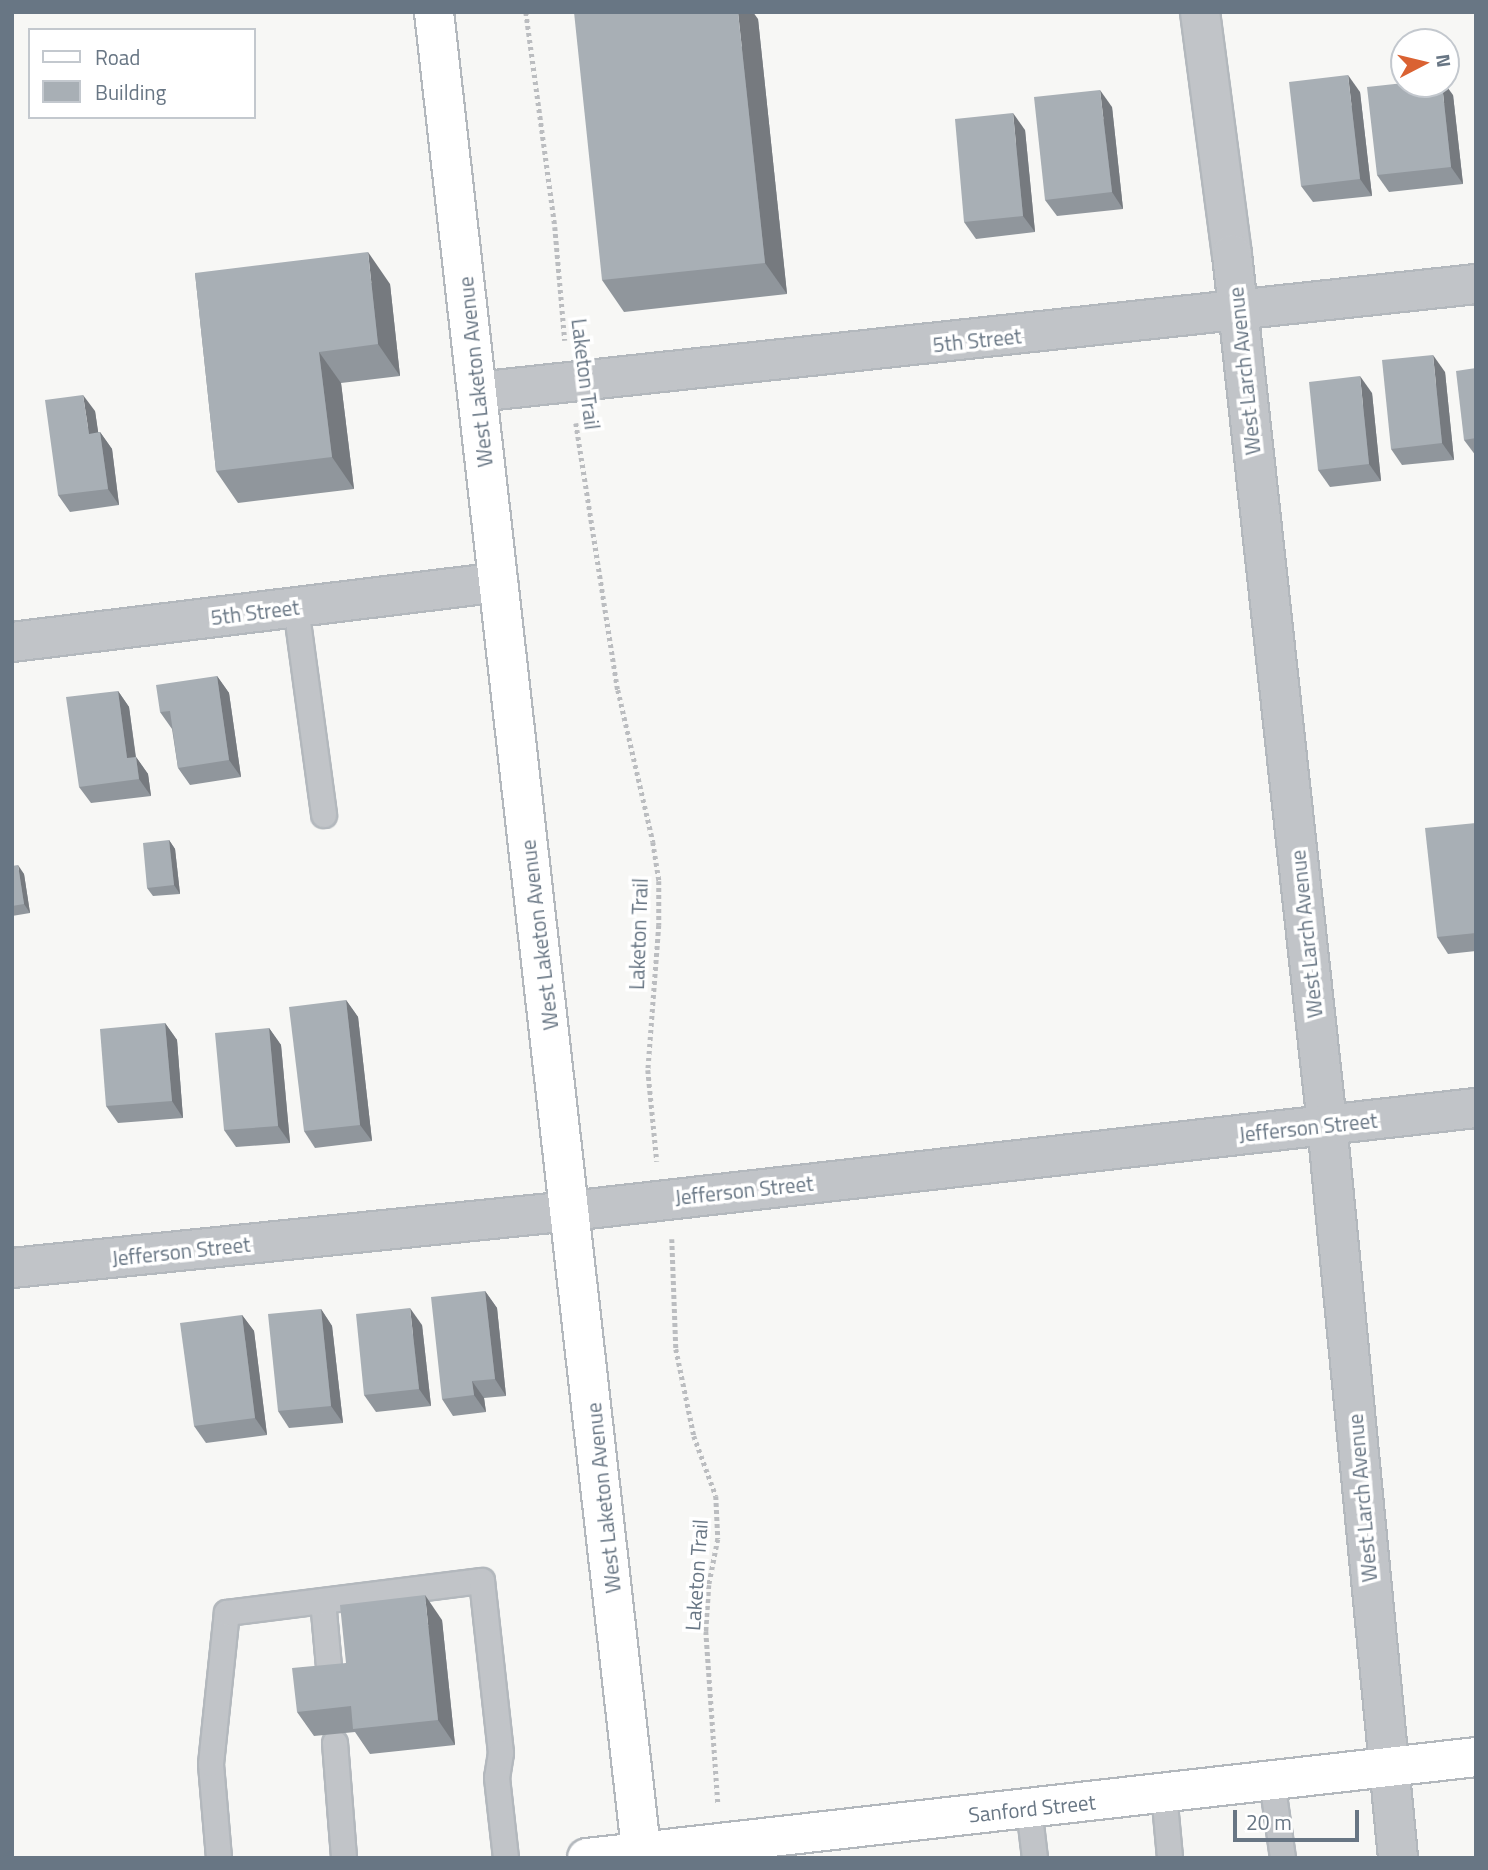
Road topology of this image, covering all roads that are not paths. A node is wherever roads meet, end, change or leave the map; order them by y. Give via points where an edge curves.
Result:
1 (434, 12) edge
2 (1200, 12) edge
3 (1476, 284) edge
4 (1238, 311) junction
5 (477, 392) junction
6 (498, 582) junction
7 (296, 607) junction
8 (12, 642) edge
9 (324, 815) dead end
10 (1476, 1108) edge
11 (1327, 1124) junction
12 (570, 1211) junction
13 (12, 1268) edge
14 (323, 1601) junction
15 (331, 1689) edge
16 (335, 1743) dead end
17 (1476, 1757) edge
18 (1387, 1768) junction
19 (1272, 1782) junction
20 (1164, 1793) junction
21 (1029, 1808) junction
22 (642, 1855) edge
23 (219, 1858) edge
24 (344, 1858) edge
25 (506, 1858) edge
26 (587, 1858) edge
27 (1035, 1858) edge
28 (1170, 1858) edge
29 (1283, 1858) edge
30 (1398, 1858) edge

1 - 5 main road, West Laketon Avenue
2 - 4 street, West Larch Avenue
3 - 4 street, 5th Street
4 - 5 street, 5th Street
4 - 11 street, West Larch Avenue
5 - 6 main road, West Laketon Avenue
6 - 7 street, 5th Street
6 - 12 main road, West Laketon Avenue
7 - 8 street, 5th Street
7 - 9 lane
10 - 11 street, Jefferson Street
11 - 12 street, Jefferson Street
11 - 18 street, West Larch Avenue
12 - 13 street, Jefferson Street
12 - 22 main road, West Laketon Avenue
14 - 15 lane
14 - 23 lane via 227,1613 211,1764
14 - 25 lane via 482,1581 501,1753 497,1778
16 - 24 lane
17 - 18 main road, Sanford Street
18 - 19 main road, Sanford Street
18 - 30 street, West Larch Avenue
19 - 20 main road, Sanford Street
19 - 29 lane
20 - 21 main road, Sanford Street
20 - 28 lane
21 - 22 main road, Sanford Street
21 - 27 lane
22 - 26 main road, Sanford Street

